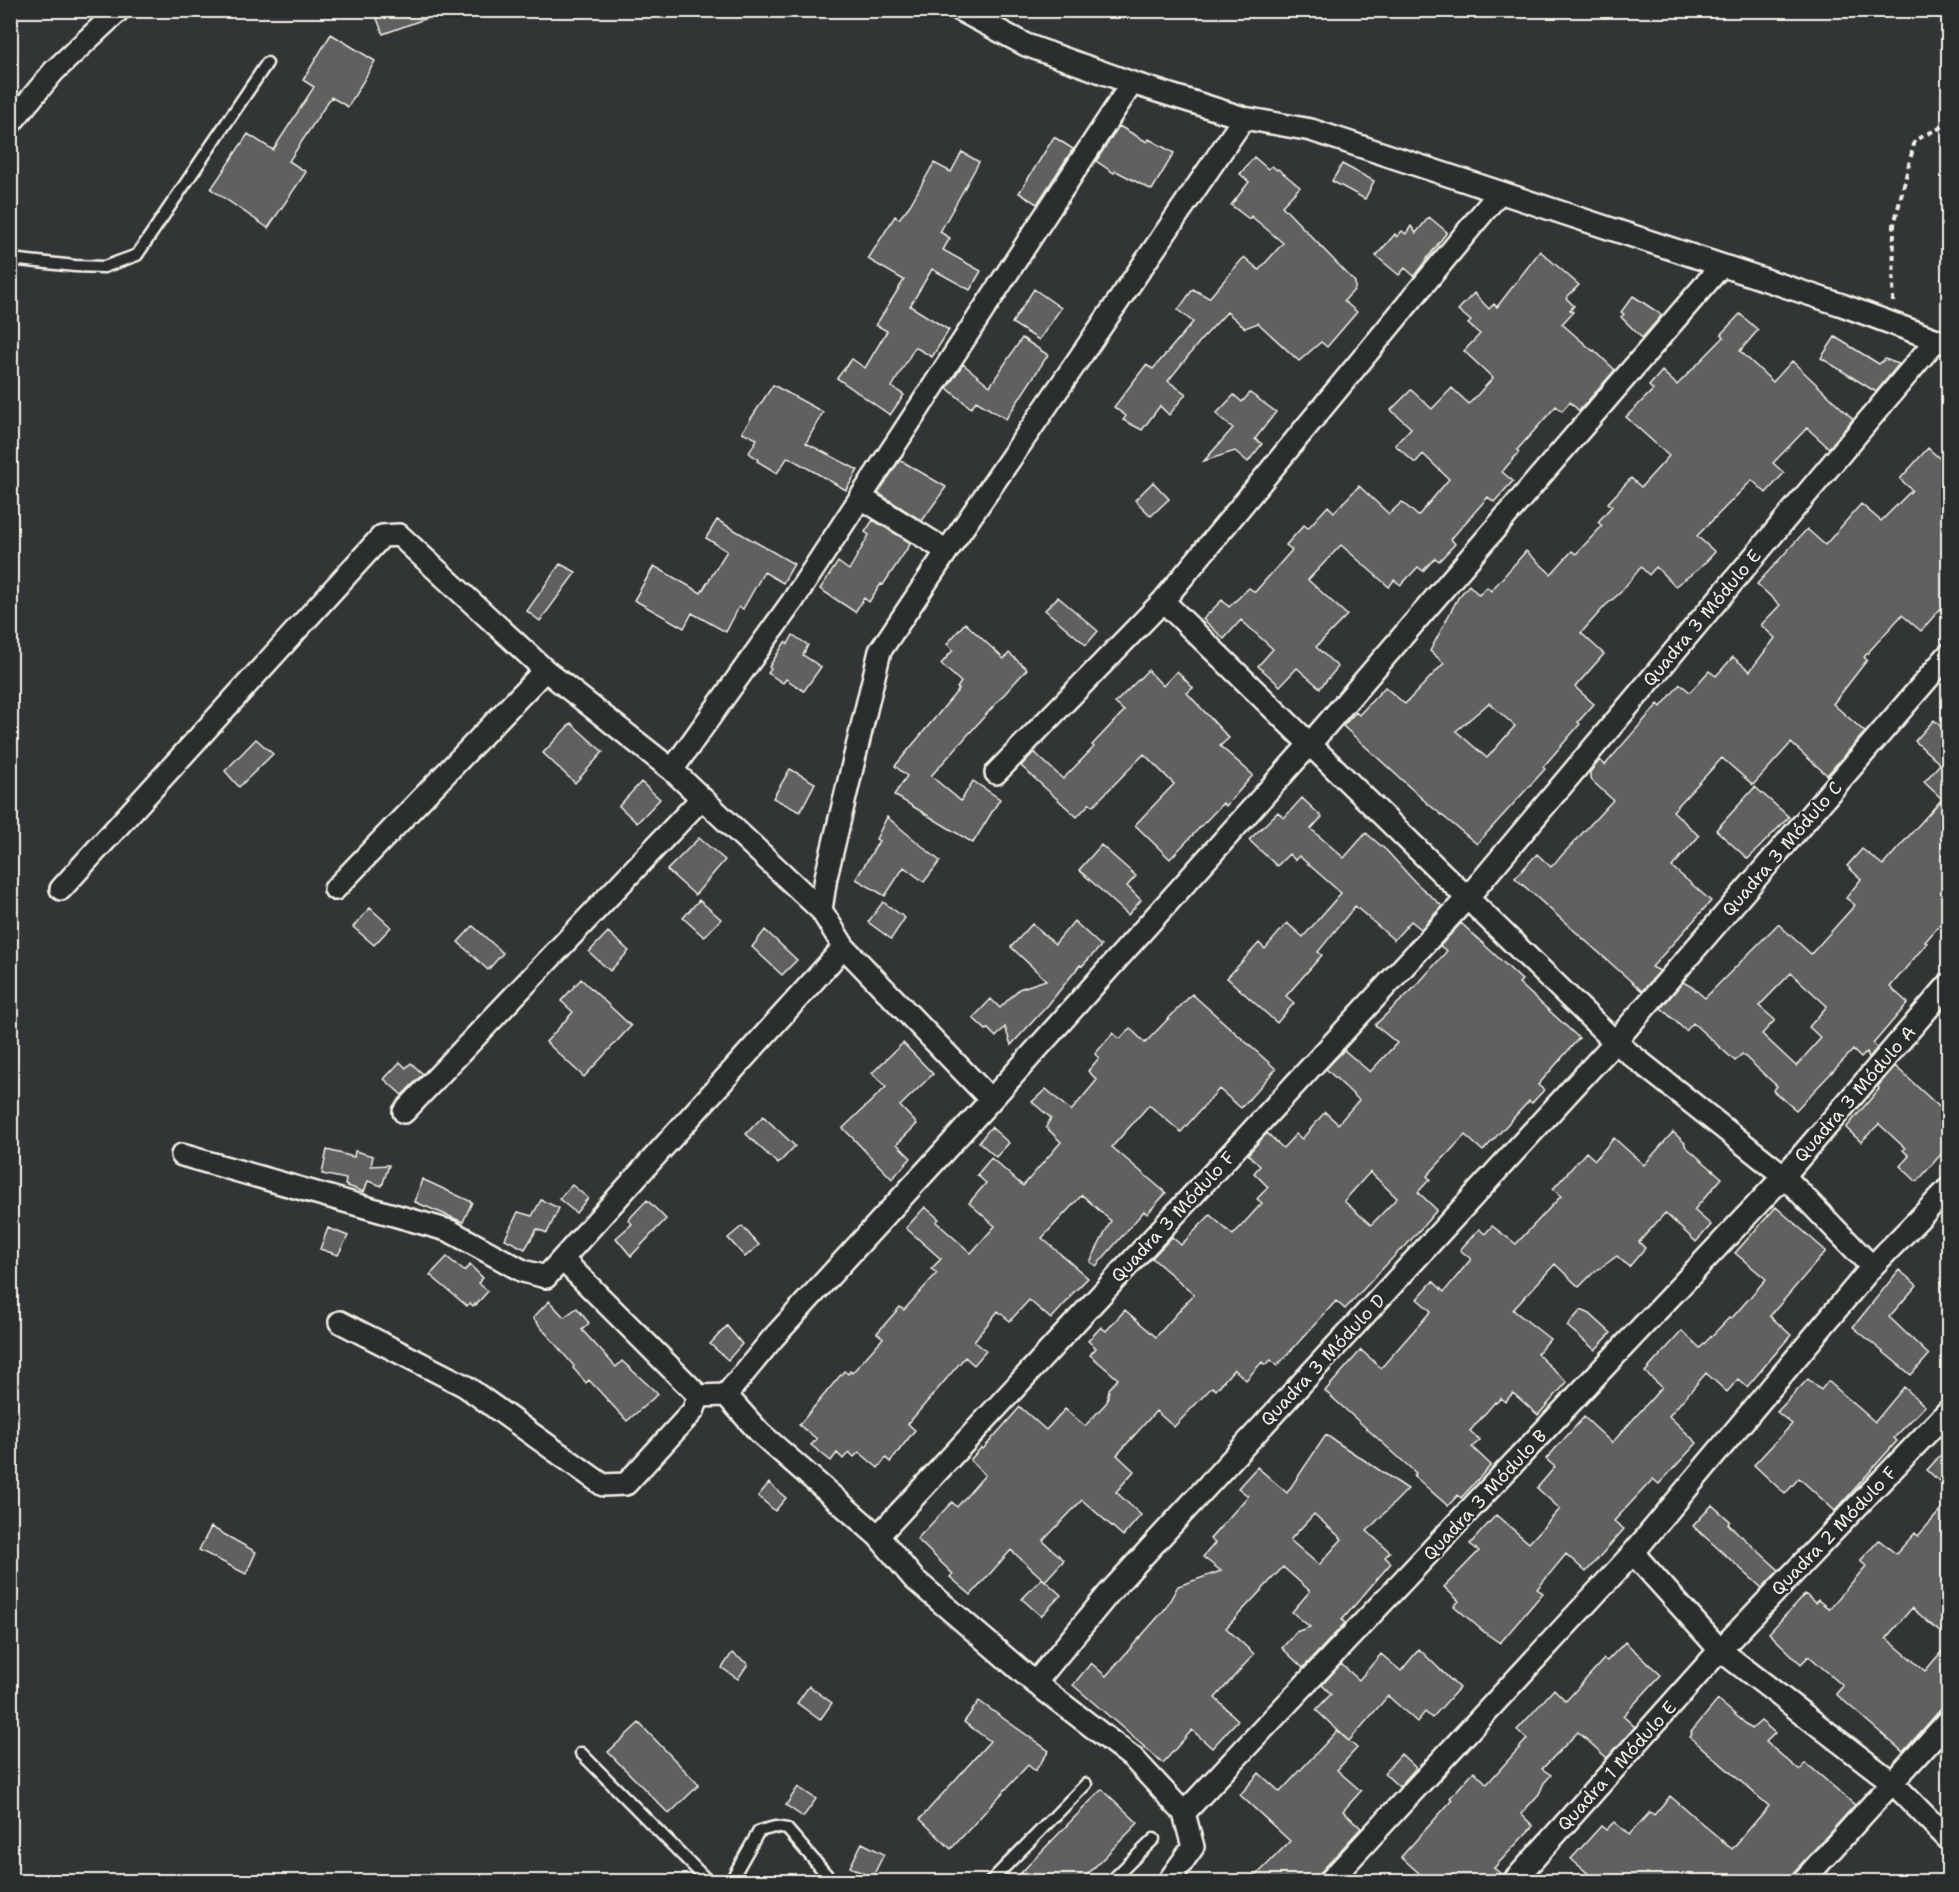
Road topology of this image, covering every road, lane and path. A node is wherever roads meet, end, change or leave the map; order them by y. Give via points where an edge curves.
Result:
1 (119, 10) edge
2 (960, 10) edge
3 (267, 63) dead end
4 (1132, 83) junction
5 (1244, 118) junction
6 (10, 124) edge
7 (1948, 124) edge
8 (1499, 193) junction
9 (10, 259) edge
10 (1721, 266) junction
11 (1893, 324) junction
12 (1942, 342) edge
13 (860, 497) junction
14 (946, 551) junction
15 (1163, 601) junction
16 (1948, 655) edge
17 (545, 670) junction
18 (1309, 745) junction
19 (672, 770) junction
20 (996, 773) dead end
21 (702, 798) junction
22 (61, 889) dead end
23 (335, 889) dead end
24 (1468, 897) junction
25 (821, 910) junction
26 (844, 947) junction
27 (1948, 985) edge
28 (1615, 1042) junction
29 (991, 1100) junction
30 (404, 1112) dead end
31 (182, 1155) dead end
32 (1784, 1176) junction
33 (1948, 1189) edge
34 (563, 1260) junction
35 (1872, 1267) junction
36 (340, 1322) dead end
37 (726, 1395) junction
38 (699, 1396) junction
39 (1948, 1411) edge
40 (878, 1536) junction
41 (1633, 1553) junction
42 (1720, 1650) junction
43 (1035, 1683) junction
44 (1948, 1721) edge
45 (581, 1753) dead end
46 (1892, 1782) junction
47 (1086, 1784) dead end
48 (1184, 1813) junction
49 (1154, 1839) dead end
50 (1948, 1839) edge
51 (709, 1881) edge
52 (730, 1881) edge
53 (833, 1881) edge
54 (990, 1881) edge
55 (1110, 1881) edge
56 (1167, 1881) edge
57 (1329, 1881) edge
58 (1513, 1881) edge
59 (1802, 1881) edge

1 - 6 street via 54,71
2 - 4 street via 1026,45
3 - 9 lane via 137,255 104,267
4 - 5 street
4 - 13 street
5 - 8 street via 1311,130
5 - 14 street
7 - 11 path via 1915,140 1894,225
8 - 10 street
8 - 15 street
10 - 11 street
10 - 18 street
11 - 12 street
12 - 24 street, Quadra 3 Módulo E
13 - 14 street
13 - 19 street via 792,602
14 - 25 street via 880,651
15 - 18 street
15 - 20 street
16 - 28 street, Quadra 3 Módulo C
17 - 19 street
17 - 22 street via 399,535 382,536
17 - 23 street
18 - 24 street
18 - 29 street
19 - 21 street
21 - 25 street
21 - 30 street
24 - 28 street
24 - 40 street, Quadra 3 Módulo F
25 - 26 street
26 - 29 street
26 - 34 street
27 - 32 street, Quadra 3 Módulo A
28 - 32 street
28 - 43 street, Quadra 3 Módulo D via 1117,1584
29 - 37 street via 772,1338
31 - 34 street via 450,1231 533,1275 546,1277
32 - 35 street
32 - 48 street, Quadra 3 Módulo B
33 - 35 street
34 - 38 street
35 - 41 street
36 - 38 street via 465,1386 603,1485 626,1484 693,1411
37 - 38 street
37 - 40 street via 760,1433
39 - 42 street, Quadra 2 Módulo F
40 - 43 street via 914,1580
41 - 42 street
41 - 57 street
42 - 46 street
42 - 58 street, Quadra 1 Módulo E
43 - 48 street via 1132,1758
44 - 46 street
45 - 51 lane
46 - 50 street
46 - 59 street
47 - 54 lane
48 - 56 street via 1193,1847
49 - 55 lane
52 - 53 lane via 759,1831 775,1827 787,1830

